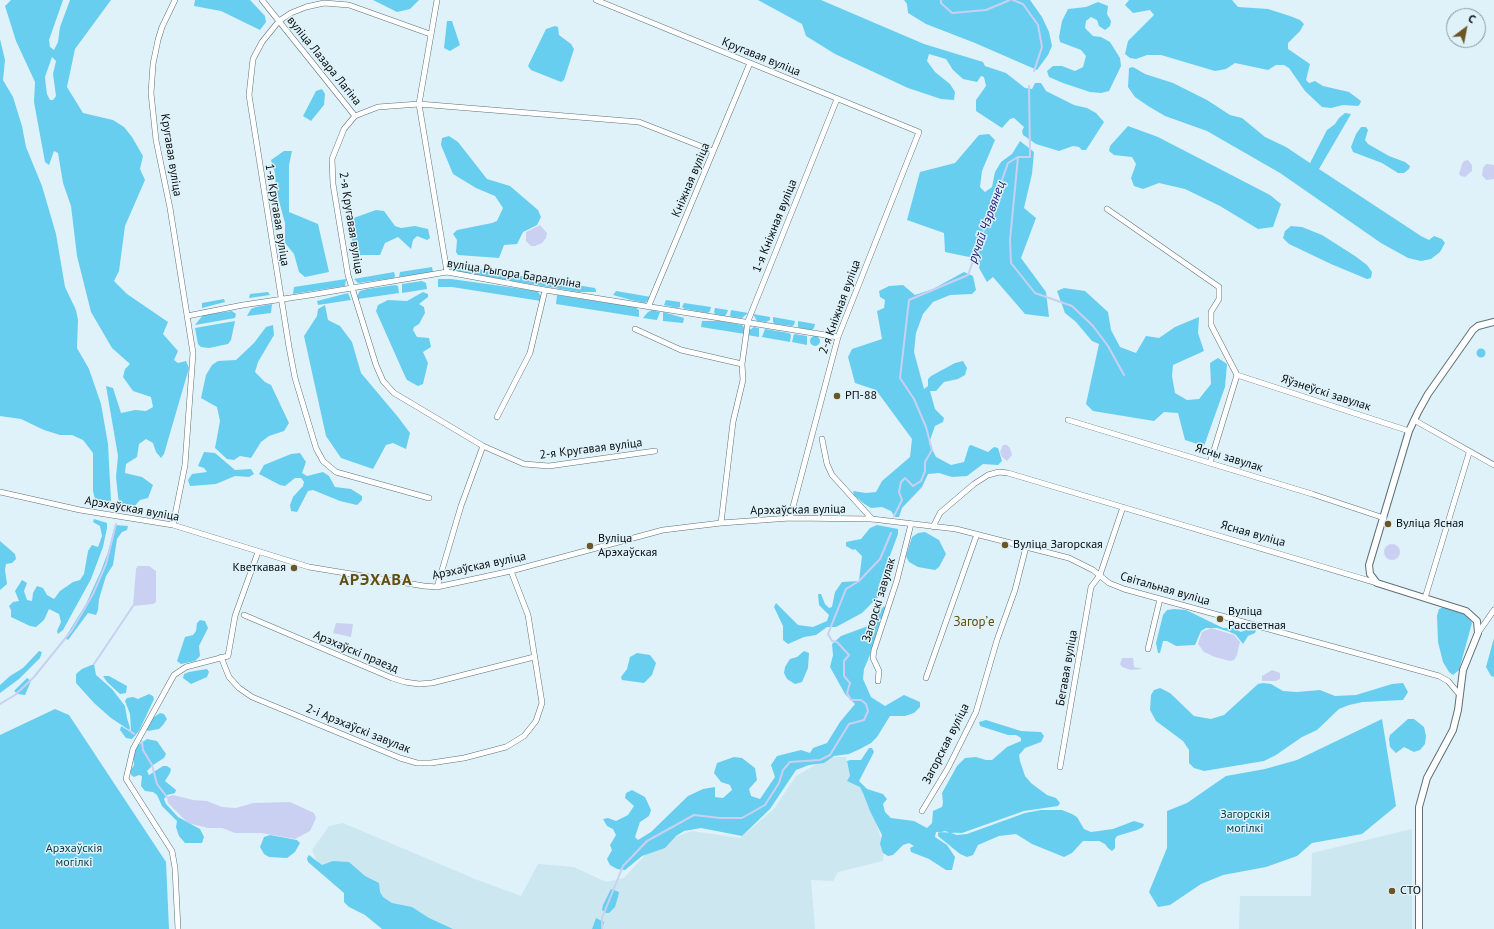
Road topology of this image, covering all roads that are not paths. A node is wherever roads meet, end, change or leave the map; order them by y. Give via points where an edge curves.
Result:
1 (175, 0) edge
2 (262, 0) edge
3 (436, 0) edge
4 (596, 0) edge
5 (279, 21) junction
6 (430, 34) junction
7 (750, 63) junction
8 (837, 99) junction
9 (419, 104) junction
10 (355, 116) junction
11 (919, 132) joint
12 (713, 152) junction
13 (1107, 209) dead end
14 (447, 272) junction
15 (352, 287) junction
16 (545, 290) junction
17 (281, 300) junction
18 (649, 305) junction
19 (187, 316) junction
20 (748, 321) junction
21 (1494, 322) edge
22 (635, 329) dead end
23 (838, 337) junction
24 (742, 364) junction
25 (1237, 375) junction
26 (497, 417) dead end
27 (1068, 420) dead end
28 (1414, 420) junction
29 (1409, 431) junction
30 (822, 439) dead end
31 (483, 446) junction
32 (655, 451) dead end
33 (1469, 453) junction
34 (1210, 463) junction
35 (1494, 466) edge
36 (0, 492) edge
37 (429, 498) dead end
38 (1123, 507) junction
39 (790, 518) junction
40 (1384, 518) junction
41 (872, 520) junction
42 (721, 522) junction
43 (173, 524) junction
44 (911, 524) junction
45 (932, 527) junction
46 (977, 534) junction
47 (1026, 547) junction
48 (258, 552) junction
49 (511, 571) junction
50 (1100, 575) junction
51 (1377, 583) junction
52 (437, 587) junction
53 (1425, 598) junction
54 (1160, 599) junction
55 (1494, 610) edge
56 (244, 615) dead end
57 (1478, 633) junction
58 (1148, 649) dead end
59 (221, 657) junction
60 (534, 657) junction
61 (926, 678) dead end
62 (878, 681) dead end
63 (1459, 694) junction
64 (1060, 767) dead end
65 (922, 811) dead end
66 (178, 929) edge
67 (1419, 929) edge

1 - 19 street, Кругавая вуліца via 158,40 153,64 152,94 156,140
2 - 5 street, вуліца Лазара Лагіна
3 - 6 street
4 - 7 street, Кругавая вуліца
5 - 6 street, 1-я Кругавая вуліца via 306,7 336,3 361,9
5 - 10 street, вуліца Лазара Лагіна
5 - 17 street, 1-я Кругавая вуліца via 262,42 253,59 249,95
6 - 9 street
7 - 8 street, Кругавая вуліца
7 - 12 street, Кніжная вуліца
8 - 11 street, Кругавая вуліца
8 - 20 street, 1-я Кніжная вуліца
9 - 10 street via 378,107
9 - 12 street via 639,122
9 - 14 street
10 - 15 street, 2-я Кругавая вуліца via 344,128 332,159 333,184
11 - 23 street, 2-я Кніжная вуліца
12 - 18 street, Кніжная вуліца
13 - 25 street via 1219,287 1219,299 1211,312 1211,325
14 - 15 street, вуліца Рыгора Барадуліна
14 - 16 street, вуліца Рыгора Барадуліна
15 - 17 street, вуліца Рыгора Барадуліна
15 - 31 street, 2-я Кругавая вуліца via 376,365 384,381 394,393 409,403
16 - 18 street, вуліца Рыгора Барадуліна
16 - 26 street via 530,353
17 - 19 street, вуліца Рыгора Барадуліна
17 - 37 street, 1-я Кругавая вуліца via 295,378 316,448 323,461 344,475
18 - 20 street, вуліца Рыгора Барадуліна
19 - 43 street, Кругавая вуліца via 193,353 186,465
20 - 23 street, вуліца Рыгора Барадуліна
20 - 24 street, 1-я Кніжная вуліца
21 - 28 street via 1473,330 1428,394
22 - 24 street via 681,350
23 - 39 street, 2-я Кніжная вуліца
24 - 42 street, 1-я Кніжная вуліца via 743,380 733,422
25 - 29 street, Яўзнеўскі завулак
25 - 34 street
27 - 34 street, Ясны завулак
28 - 29 street
28 - 33 street
29 - 40 street
30 - 41 street via 826,464 832,476
31 - 32 street, 2-я Кругавая вуліца via 514,461 536,466
31 - 52 street
33 - 35 street
33 - 53 street
34 - 40 street, Ясны завулак
36 - 43 street, Арэхаўская вуліца via 133,520
38 - 45 street, Ясная вуліца via 999,472 988,475 974,484 940,513
38 - 50 street, Бегавая вуліца
38 - 51 street, Ясная вуліца
39 - 41 street, Арэхаўская вуліца
39 - 42 street, Арэхаўская вуліца
40 - 51 street via 1369,565 1370,574
41 - 44 street, Арэхаўская вуліца
42 - 49 street, Арэхаўская вуліца via 663,530
43 - 48 street, Арэхаўская вуліца
44 - 45 street, Світальная вуліца
44 - 62 street, Загорскі завулак via 897,580 874,650 873,658 879,671
45 - 46 street, Світальная вуліца
46 - 47 street, Світальная вуліца
46 - 61 street
47 - 50 street, Світальная вуліца via 1069,558
47 - 65 street, Загорская вуліца via 976,712 948,768
48 - 52 street, Арэхаўская вуліца via 335,572
48 - 59 street via 235,616 228,656
49 - 52 street, Арэхаўская вуліца
49 - 60 street, 2-і Арэхаўскі завулак via 528,615
50 - 54 street, Світальная вуліца via 1109,583 1124,589
50 - 64 street, Бегавая вуліца via 1091,587
51 - 53 street, Ясная вуліца
53 - 57 street, Ясная вуліца via 1466,611 1477,621
54 - 58 street
54 - 63 street, Світальная вуліца via 1434,674 1448,681
55 - 57 street
56 - 60 street, Арэхаўскі праезд via 405,682 432,682
57 - 63 street via 1463,670
59 - 60 street, 2-і Арэхаўскі завулак via 229,677 252,697 400,758 417,763 431,763 506,747 524,736 536,721 542,704
59 - 66 street via 186,667 174,675 133,749 126,779 172,851
63 - 67 street via 1453,730 1427,778 1419,807

